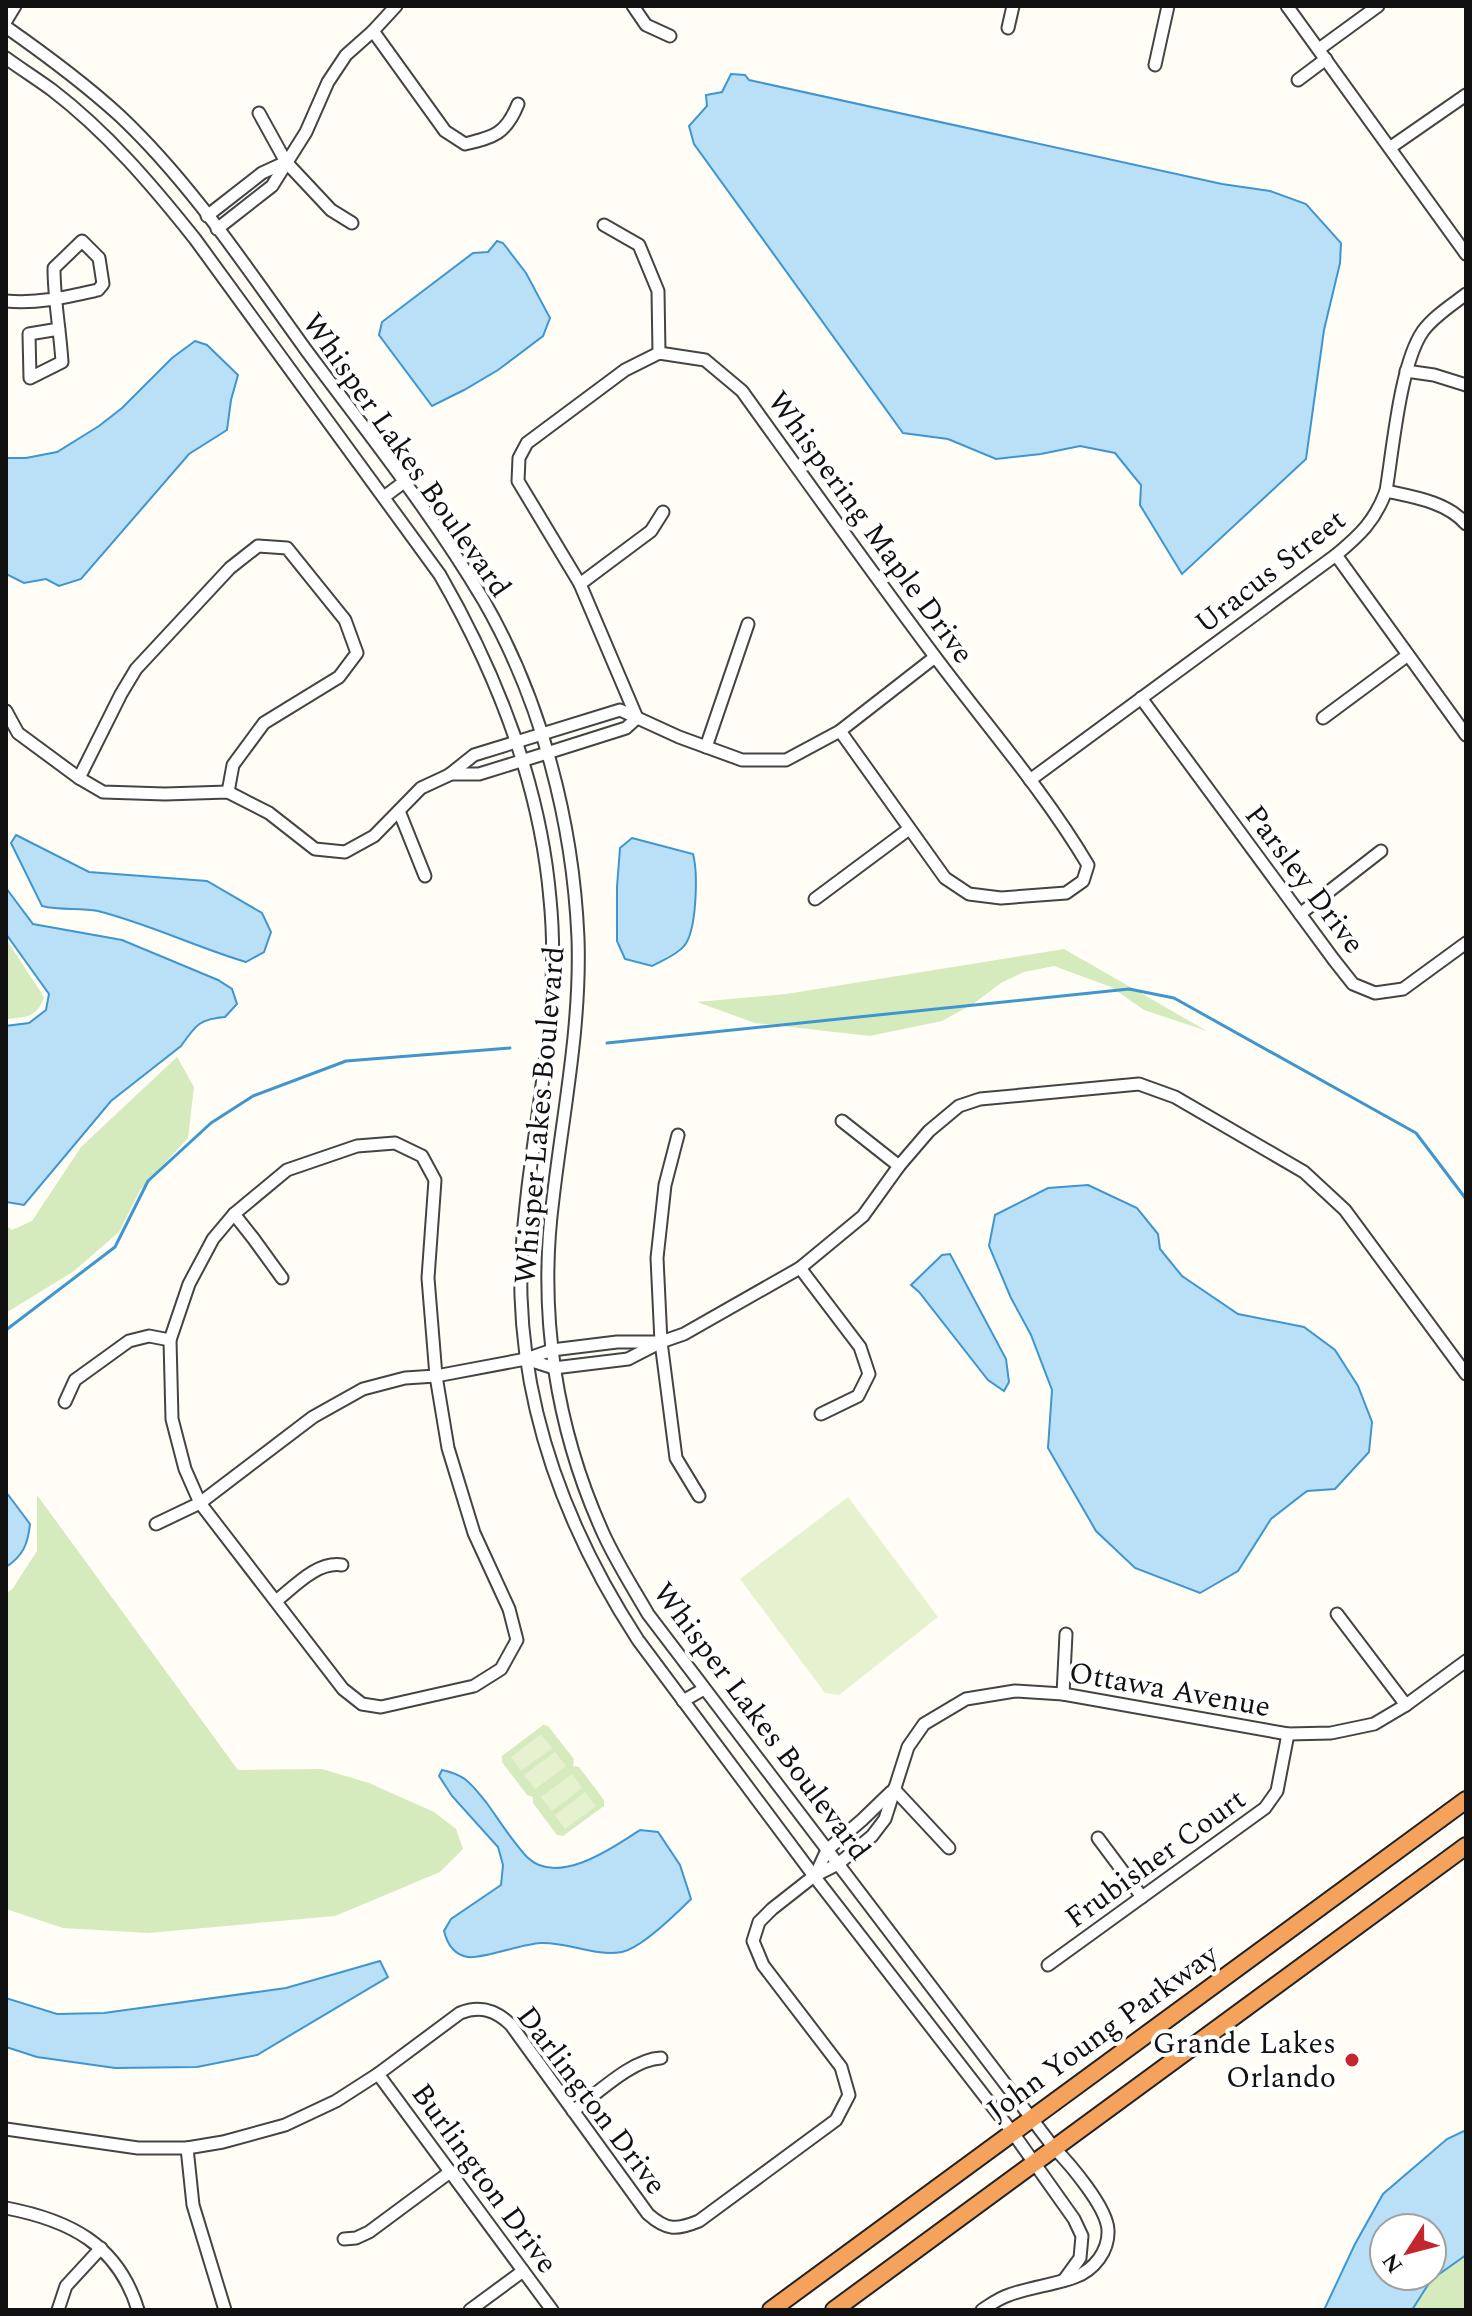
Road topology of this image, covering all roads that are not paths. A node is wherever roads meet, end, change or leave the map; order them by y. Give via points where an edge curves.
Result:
1 (15, 6) edge
2 (396, 6) edge
3 (633, 6) edge
4 (1013, 6) edge
5 (1168, 6) edge
6 (1287, 6) edge
7 (1378, 6) edge
8 (6, 24) edge
9 (1008, 28) dead end
10 (373, 31) junction
11 (670, 36) dead end
12 (1322, 54) junction
13 (6, 58) edge
14 (1155, 65) dead end
15 (1298, 80) dead end
16 (1466, 95) edge
17 (518, 104) dead end
18 (259, 113) dead end
19 (1391, 147) junction
20 (286, 162) junction
21 (207, 216) junction
22 (352, 223) dead end
23 (604, 225) dead end
24 (217, 229) junction
25 (1466, 254) edge
26 (1466, 294) edge
27 (54, 299) junction
28 (6, 301) edge
29 (59, 329) junction
30 (659, 353) junction
31 (1406, 371) junction
32 (1466, 385) edge
33 (404, 482) junction
34 (1386, 491) junction
35 (384, 497) junction
36 (663, 512) dead end
37 (1466, 524) edge
38 (1336, 555) junction
39 (580, 584) junction
40 (748, 624) dead end
41 (1408, 655) junction
42 (935, 657) junction
43 (1141, 698) junction
44 (6, 711) edge
45 (637, 718) junction
46 (1323, 718) dead end
47 (840, 731) junction
48 (541, 734) junction
49 (1466, 735) edge
50 (517, 741) junction
51 (706, 747) junction
52 (547, 753) junction
53 (523, 761) junction
54 (449, 775) junction
55 (79, 778) junction
56 (1030, 780) junction
57 (228, 792) junction
58 (399, 811) junction
59 (909, 829) junction
60 (1381, 851) dead end
61 (425, 876) dead end
62 (815, 899) dead end
63 (1300, 914) junction
64 (1466, 943) edge
65 (842, 1121) dead end
66 (678, 1135) dead end
67 (899, 1166) junction
68 (234, 1214) junction
69 (800, 1268) junction
70 (282, 1278) dead end
71 (170, 1340) junction
72 (661, 1342) junction
73 (552, 1350) junction
74 (526, 1359) junction
75 (554, 1368) junction
76 (1466, 1374) edge
77 (436, 1376) junction
78 (65, 1402) dead end
79 (821, 1414) dead end
80 (699, 1496) dead end
81 (200, 1503) junction
82 (156, 1524) dead end
83 (342, 1565) dead end
84 (276, 1601) junction
85 (1337, 1614) dead end
86 (1066, 1634) dead end
87 (1466, 1661) edge
88 (704, 1689) junction
89 (1063, 1694) junction
90 (683, 1701) junction
91 (1406, 1705) junction
92 (1288, 1734) junction
93 (894, 1789) junction
94 (1466, 1800) edge
95 (1098, 1838) dead end
96 (1466, 1846) edge
97 (949, 1848) dead end
98 (827, 1850) junction
99 (838, 1864) junction
100 (814, 1876) junction
101 (1142, 1897) junction
102 (1048, 1965) dead end
103 (661, 2058) dead end
104 (378, 2074) junction
105 (573, 2111) junction
106 (1032, 2119) junction
107 (6, 2129) edge
108 (1013, 2133) junction
109 (187, 2148) junction
110 (1054, 2148) junction
111 (1035, 2162) junction
112 (450, 2172) junction
113 (6, 2208) edge
114 (344, 2239) dead end
115 (101, 2248) junction
116 (523, 2271) junction
117 (1063, 2280) junction
118 (58, 2310) edge
119 (138, 2310) edge
120 (225, 2310) edge
121 (470, 2310) edge
122 (552, 2310) edge
123 (771, 2310) edge
124 (834, 2310) edge
125 (982, 2310) edge

1 - 8 street
2 - 10 street
3 - 11 street via 646,25
4 - 9 street
5 - 14 street
6 - 12 street
7 - 12 street
8 - 21 street, Whisper Lakes Boulevard via 122,119
10 - 17 street via 445,131 465,144 494,136
10 - 20 street via 346,55 328,82
12 - 15 street
12 - 19 street
13 - 35 street, Whisper Lakes Boulevard via 53,91 158,192
16 - 19 street
18 - 20 street
19 - 25 street
20 - 21 street via 262,173
20 - 22 street via 331,210
20 - 24 street via 272,186
21 - 24 street, Whisper Lakes Boulevard
23 - 30 street via 639,245 658,291
24 - 33 street, Whisper Lakes Boulevard
26 - 31 street, Uracus Street via 1422,332
27 - 27 street via 54,268 82,241 99,258 103,284 98,290
27 - 28 street
27 - 29 street
29 - 29 street via 62,362 30,378 29,334
30 - 39 street via 600,388 527,443 519,458 518,481
30 - 42 street, Whispering Maple Drive via 705,360 742,391
31 - 32 street
31 - 34 street, Uracus Street
33 - 35 street
33 - 48 street, Whisper Lakes Boulevard via 486,604
34 - 37 street via 1426,500 1457,513
34 - 38 street, Uracus Street via 1363,532
35 - 50 street, Whisper Lakes Boulevard via 469,625
36 - 39 street via 651,531
38 - 41 street
38 - 43 street, Uracus Street
39 - 45 street
40 - 51 street
41 - 46 street
41 - 49 street
42 - 47 street
42 - 56 street, Whispering Maple Drive
43 - 56 street, Uracus Street
43 - 63 street, Parsley Drive
44 - 55 street via 18,733
45 - 48 street via 620,710
45 - 51 street
45 - 52 street via 626,728
47 - 51 street via 786,760 742,760
47 - 59 street, Whispering Maple Drive
48 - 50 street
48 - 52 street, Whisper Lakes Boulevard
50 - 53 street, Whisper Lakes Boulevard
50 - 54 street via 474,755
52 - 53 street
52 - 73 street, Whisper Lakes Boulevard via 574,881 578,942 578,1011 548,1256
53 - 54 street via 479,774
53 - 74 street, Whisper Lakes Boulevard via 551,899 552,971 549,1040 522,1251
54 - 58 street via 421,788
55 - 57 street via 103,792
55 - 57 street via 136,669 230,568 258,546 287,548 345,620 357,653 339,677 264,723 233,765
56 - 59 street, Whispering Maple Drive via 1088,865 1083,881 1066,893 1001,898 969,894 945,878
57 - 58 street via 269,813 315,849 345,852 374,836
58 - 61 street
59 - 62 street
60 - 63 street
63 - 64 street, Parsley Drive via 1353,984 1375,993 1403,989
65 - 67 street
66 - 72 street via 665,1185 657,1258
67 - 69 street via 863,1216
67 - 76 street via 959,1106 980,1099 1139,1084 1175,1097 1304,1172 1345,1210
68 - 70 street
68 - 71 street via 213,1239 189,1284
68 - 77 street via 287,1170 357,1146 395,1143 422,1156 435,1180 428,1278
69 - 72 street
69 - 79 street via 860,1347 869,1374 858,1396
71 - 78 street via 149,1336 129,1341 75,1380
71 - 81 street via 172,1419
72 - 73 street
72 - 75 street via 628,1359
72 - 80 street via 676,1458
73 - 74 street
73 - 75 street, Whisper Lakes Boulevard
74 - 75 street
74 - 77 street
74 - 90 street, Whisper Lakes Boulevard via 541,1431 591,1562 613,1603
75 - 88 street, Whisper Lakes Boulevard via 576,1462 605,1538 648,1614
77 - 81 street via 363,1389 313,1417
77 - 84 street via 448,1448 474,1533 509,1609 517,1640 501,1669 474,1686 381,1707 362,1704 343,1689
81 - 82 street
81 - 84 street
83 - 84 street via 318,1569
85 - 91 street
86 - 89 street
87 - 91 street, Ottawa Avenue
88 - 90 street
88 - 98 street, Whisper Lakes Boulevard
89 - 92 street, Ottawa Avenue
89 - 93 street, Ottawa Avenue via 1015,1691 966,1699 924,1724 908,1747
90 - 100 street, Whisper Lakes Boulevard
91 - 92 street, Ottawa Avenue via 1374,1724
92 - 101 street, Frubisher Court via 1277,1791 1265,1808
93 - 97 street
93 - 98 street, Ottawa Avenue
93 - 99 street, Ottawa Avenue via 885,1819
94 - 106 highway, John Young Parkway
95 - 101 street
96 - 110 highway
98 - 99 street, Whisper Lakes Boulevard
98 - 100 street, Ottawa Avenue
99 - 100 street, Ottawa Avenue
99 - 106 street, Whisper Lakes Boulevard
100 - 105 street, Darlington Drive via 759,1922 753,1941 763,1965 841,2067 849,2095 836,2120 699,2221 681,2228 660,2225 648,2214
100 - 108 street, Whisper Lakes Boulevard
101 - 102 street, Frubisher Court
103 - 105 street via 632,2068
104 - 105 street, Darlington Drive via 460,2013 484,2009 511,2025
104 - 109 street, Darlington Drive via 285,2125
104 - 112 street, Burlington Drive
106 - 108 highway, John Young Parkway
106 - 110 street, Whisper Lakes Boulevard
107 - 109 street, Darlington Drive via 138,2148
108 - 111 street, Whisper Lakes Boulevard
108 - 123 highway, John Young Parkway
109 - 120 street via 193,2205
110 - 111 highway
110 - 117 street, Whisper Lakes Boulevard via 1100,2207 1108,2229 1103,2253 1093,2266
111 - 117 street, Whisper Lakes Boulevard via 1082,2236 1080,2258
111 - 124 highway
112 - 114 street via 369,2232
112 - 116 street, Burlington Drive
113 - 115 street via 61,2222
115 - 118 street via 66,2286
115 - 119 street via 121,2273
116 - 121 street
116 - 122 street, Burlington Drive
117 - 125 street via 1006,2295

